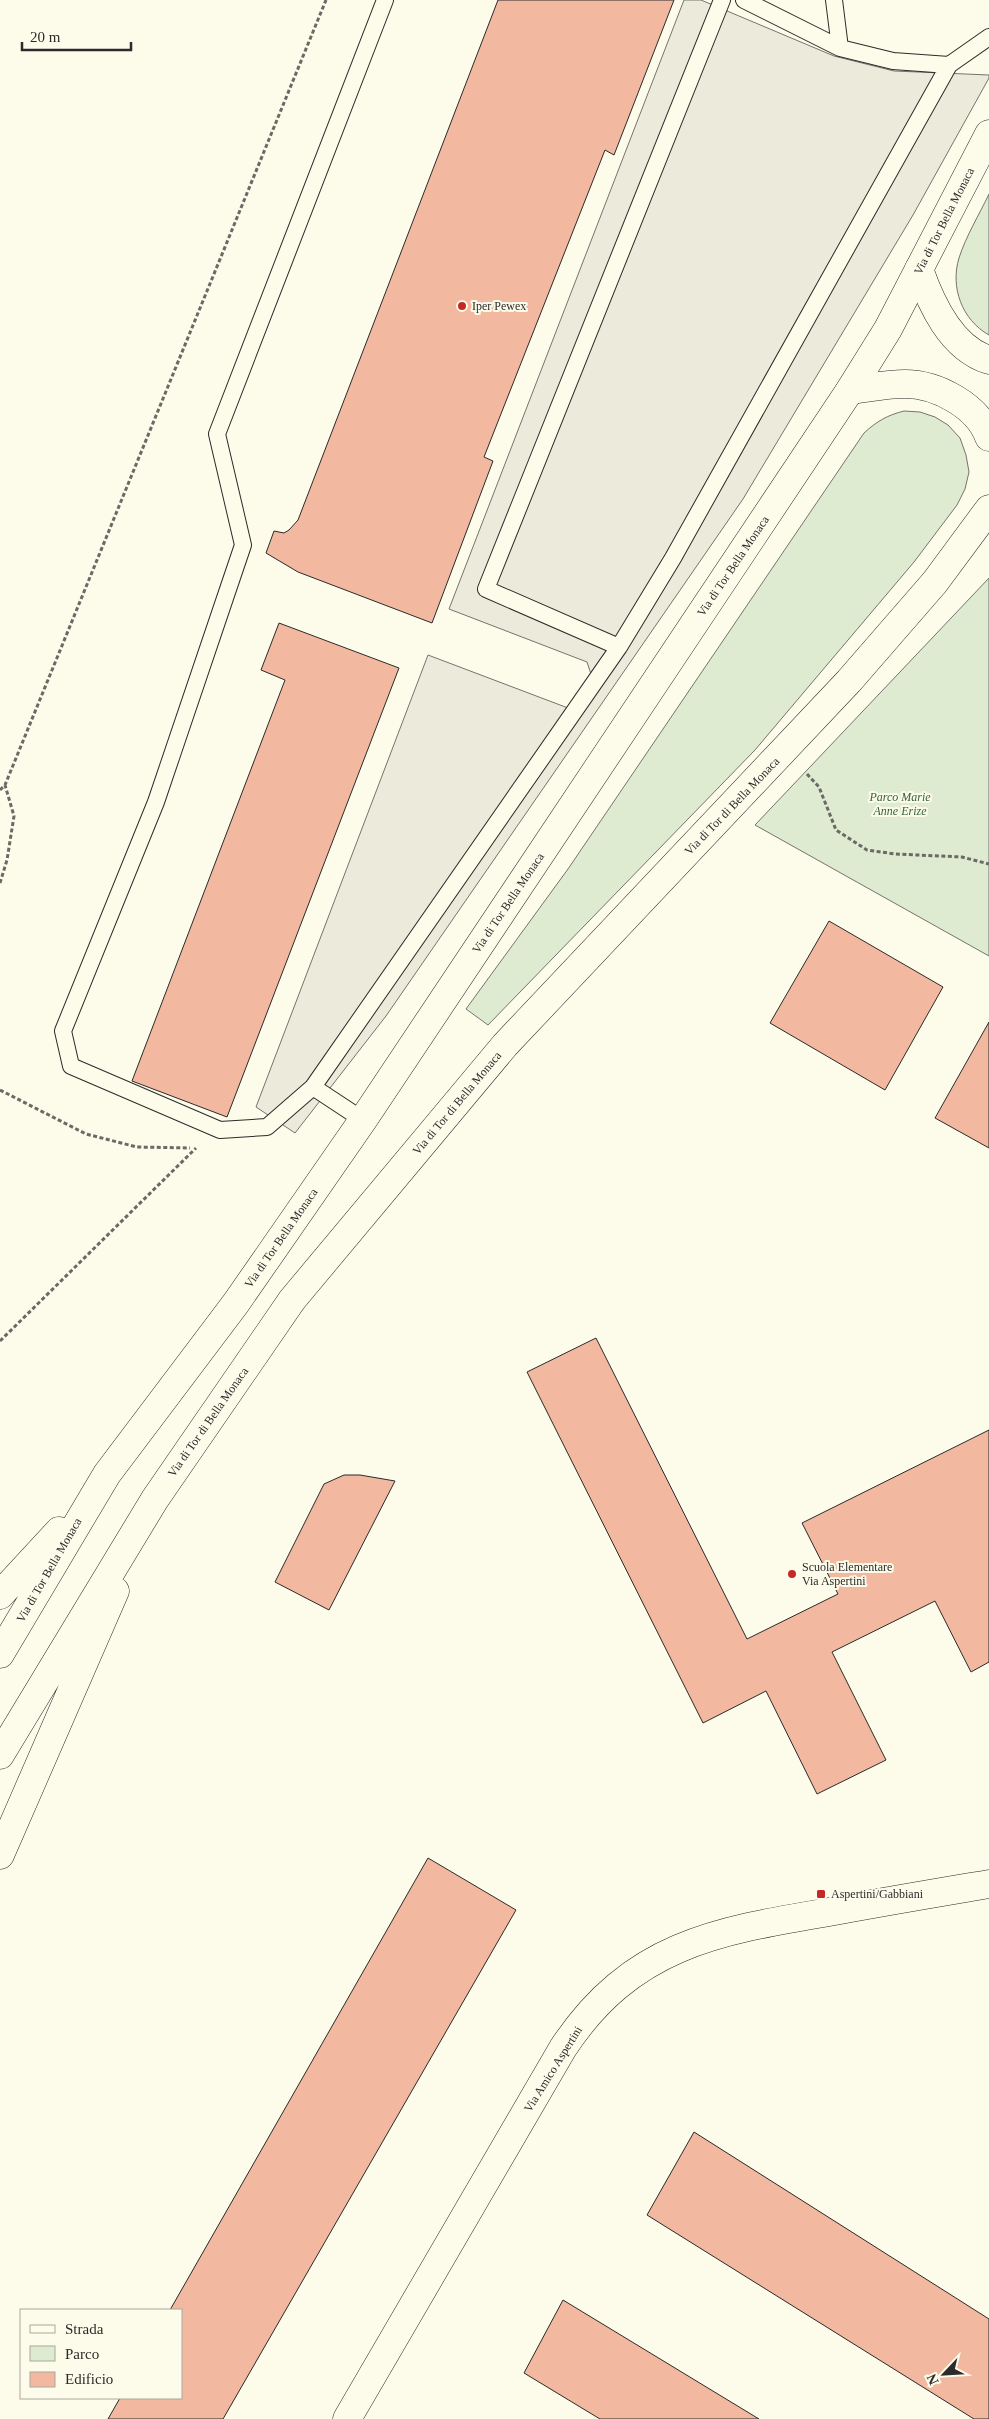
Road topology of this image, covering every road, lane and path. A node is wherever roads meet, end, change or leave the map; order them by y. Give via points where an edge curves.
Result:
1 (326, 0) edge
2 (385, 0) edge
3 (722, 0) edge
4 (744, 0) edge
5 (834, 0) edge
6 (989, 37) edge
7 (840, 48) junction
8 (949, 65) junction
9 (989, 134) edge
10 (919, 269) junction
11 (989, 360) edge
12 (850, 390) junction
13 (989, 437) edge
14 (989, 509) edge
15 (619, 648) junction
16 (786, 749) junction
17 (5, 786) junction
18 (0, 790) edge
19 (989, 864) edge
20 (0, 883) edge
21 (313, 1087) junction
22 (0, 1090) edge
23 (363, 1120) junction
24 (220, 1130) junction
25 (195, 1149) junction
26 (0, 1341) edge
27 (93, 1496) junction
28 (155, 1499) junction
29 (0, 1595) edge
30 (0, 1654) edge
31 (0, 1755) edge
32 (0, 1856) edge
33 (989, 1884) edge
34 (347, 2419) edge

1 - 17 path
2 - 24 lane via 218,434 243,545 156,802 62,1031 71,1066
3 - 15 lane via 486,589
4 - 7 lane
5 - 7 lane
6 - 8 lane
7 - 8 lane via 893,61
8 - 15 lane
9 - 10 main road, Via di Tor Bella Monaca
10 - 11 main road via 930,299 951,331 970,351
10 - 12 main road, Via di Tor Bella Monaca via 888,329
12 - 13 main road via 906,384 928,387 964,405
12 - 23 main road, Via di Tor Bella Monaca
14 - 16 main road, Via di Tor di Bella Monaca via 935,582
15 - 21 lane
16 - 19 path via 819,787 836,830 867,850 962,857
16 - 28 main road, Via di Tor di Bella Monaca via 505,1045 292,1300
17 - 18 path
17 - 20 path via 14,816
21 - 23 lane
21 - 24 lane via 267,1127
22 - 25 path via 86,1134 137,1147
23 - 27 main road, Via di Tor Bella Monaca via 236,1303
24 - 25 path
25 - 26 path
27 - 29 main road
27 - 30 main road, Via di Tor Bella Monaca
28 - 31 main road, Via di Tor di Bella Monaca
28 - 32 main road
33 - 34 main road, Via Amico Aspertini via 718,1933 660,1956 614,1988 584,2019 563,2048

